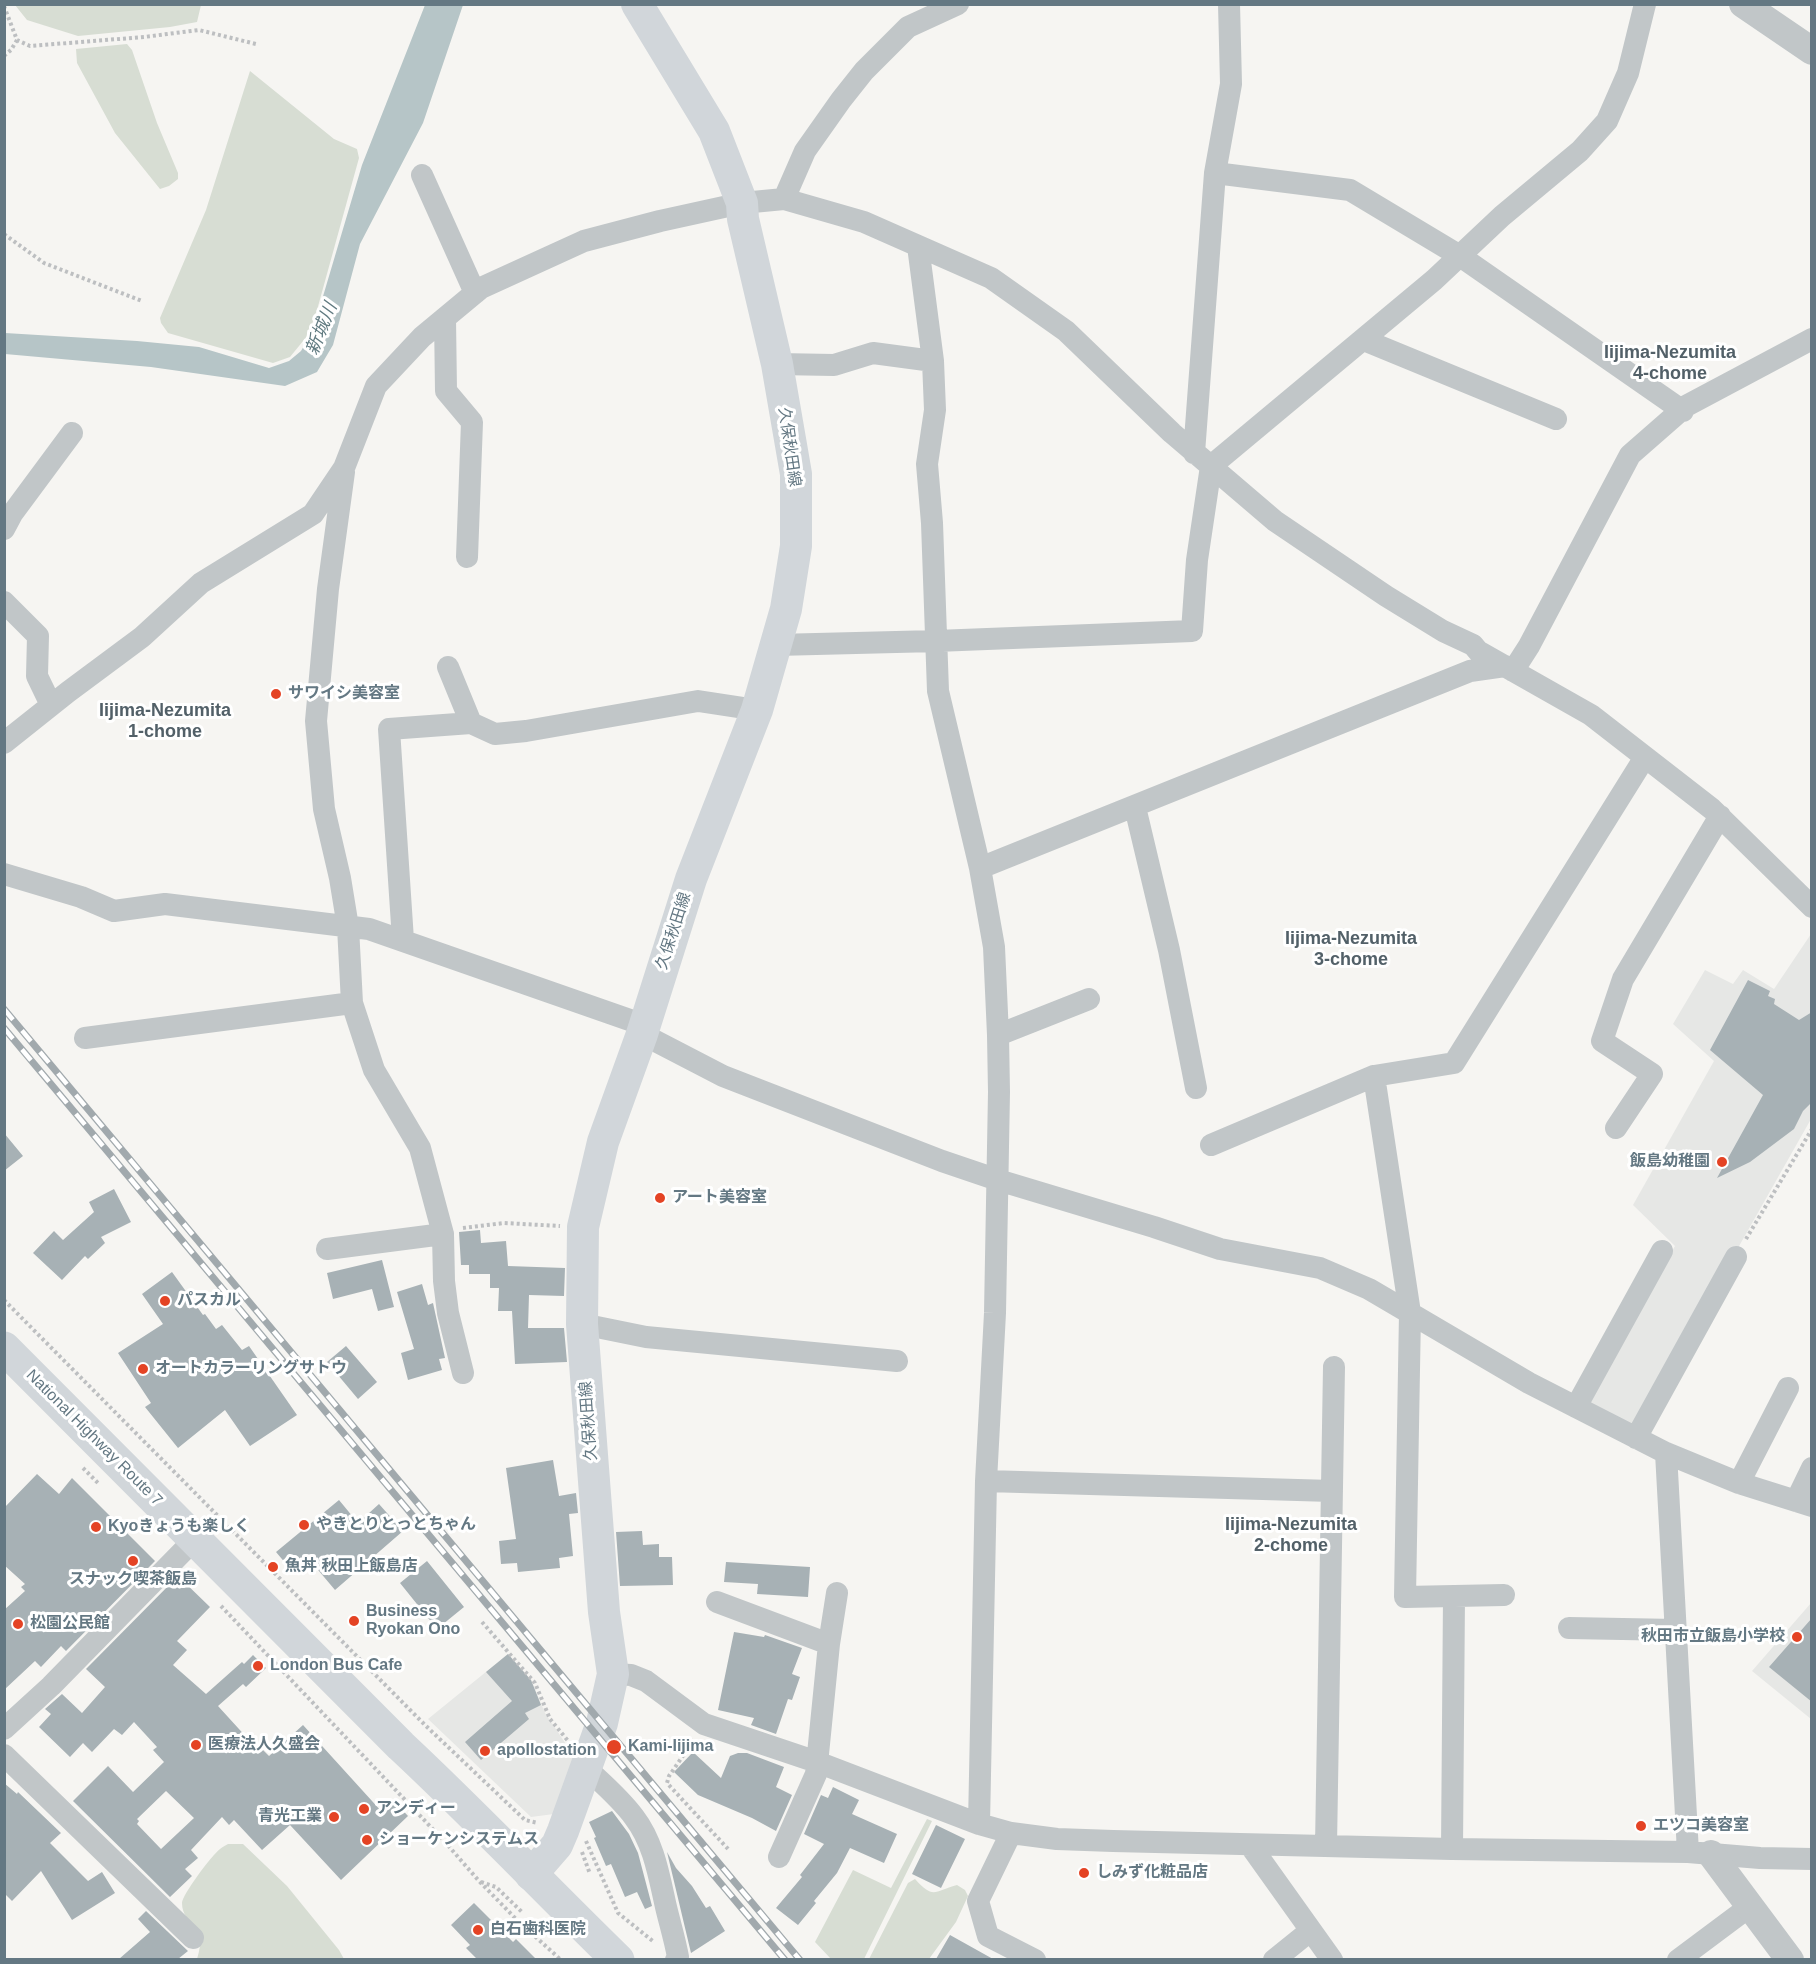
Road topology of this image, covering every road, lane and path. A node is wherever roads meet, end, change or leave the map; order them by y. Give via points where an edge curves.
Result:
1 (637, 4) edge
2 (958, 4) edge
3 (1229, 4) edge
4 (1645, 4) edge
5 (1743, 4) edge
6 (4, 6) edge
7 (17, 39) junction
8 (256, 44) dead end
9 (1812, 51) edge
10 (4, 56) edge
11 (1215, 173) junction
12 (422, 175) dead end
13 (784, 199) junction
14 (742, 203) junction
15 (4, 234) edge
16 (918, 246) junction
17 (1460, 256) junction
18 (475, 293) junction
19 (142, 301) dead end
20 (445, 318) junction
21 (1364, 339) junction
22 (1809, 346) edge
23 (933, 361) junction
24 (777, 364) junction
25 (1683, 411) junction
26 (1557, 419) dead end
27 (72, 433) dead end
28 (1202, 459) junction
29 (344, 468) junction
30 (4, 529) edge
31 (467, 557) dead end
32 (4, 602) edge
33 (936, 641) junction
34 (776, 645) junction
35 (448, 667) dead end
36 (1509, 669) junction
37 (51, 705) junction
38 (757, 710) junction
39 (471, 723) junction
40 (4, 743) edge
41 (1645, 756) junction
42 (1135, 807) junction
43 (1720, 816) junction
44 (980, 868) junction
45 (4, 874) edge
46 (1811, 905) edge
47 (348, 927) junction
48 (403, 940) junction
49 (1089, 999) dead end
50 (352, 1003) junction
51 (643, 1029) junction
52 (998, 1035) junction
53 (85, 1038) dead end
54 (1374, 1076) junction
55 (1196, 1088) dead end
56 (1616, 1128) dead end
57 (1812, 1129) edge
58 (1211, 1145) dead end
59 (998, 1180) junction
60 (583, 1227) junction
61 (443, 1234) junction
62 (327, 1249) dead end
63 (1662, 1251) dead end
64 (1736, 1257) joint
65 (4, 1300) edge
66 (1410, 1313) junction
67 (582, 1324) junction
68 (4, 1348) edge
69 (897, 1361) dead end
70 (1334, 1367) dead end
71 (463, 1373) dead end
72 (1788, 1388) dead end
73 (1576, 1407) junction
74 (1636, 1438) junction
75 (1666, 1453) junction
76 (1812, 1468) edge
77 (986, 1481) junction
78 (1739, 1483) junction
79 (1332, 1491) junction
80 (1804, 1504) edge
81 (195, 1539) junction
82 (837, 1593) dead end
83 (1504, 1595) dead end
84 (1454, 1596) junction
85 (215, 1600) dead end
86 (717, 1602) dead end
87 (482, 1622) dead end
88 (1569, 1628) dead end
89 (1676, 1630) junction
90 (829, 1644) junction
91 (613, 1674) junction
92 (704, 1725) junction
93 (4, 1729) edge
94 (4, 1755) edge
95 (817, 1762) junction
96 (586, 1765) junction
97 (980, 1824) junction
98 (1011, 1833) junction
99 (571, 1840) junction
100 (1250, 1845) junction
101 (1326, 1846) junction
102 (1452, 1849) junction
103 (729, 1850) dead end
104 (1700, 1853) junction
105 (780, 1857) dead end
106 (1812, 1859) edge
107 (590, 1874) dead end
108 (531, 1875) junction
109 (479, 1881) junction
110 (1749, 1907) junction
111 (523, 1913) dead end
112 (1310, 1931) junction
113 (193, 1938) dead end
114 (667, 1953) edge
115 (561, 1959) edge
116 (615, 1959) edge
117 (1035, 1959) edge
118 (1274, 1959) edge
119 (1332, 1959) edge
120 (1678, 1959) edge
121 (1790, 1959) edge

1 - 14 main road, 久保秋田線 via 714,131
2 - 13 street via 908,27 864,71 805,151
3 - 11 street via 1231,84
4 - 17 street via 1628,74 1607,121 1580,151
5 - 9 street
6 - 7 path
7 - 8 path via 30,46 50,46 199,30
7 - 10 path
11 - 17 street via 1350,190
11 - 28 street
12 - 18 street
13 - 14 street
13 - 16 street via 864,222
14 - 18 street via 584,242
14 - 24 main road, 久保秋田線
15 - 19 path via 44,263
16 - 23 street
16 - 28 street via 991,278 1066,331
17 - 21 street
17 - 25 street
18 - 20 street
20 - 29 street via 376,386
20 - 31 street via 446,391 472,422
21 - 26 street
21 - 28 street
22 - 25 street via 1686,406
23 - 24 street via 873,353 834,365
23 - 33 street via 935,410 927,464
24 - 34 main road, 久保秋田線 via 796,484 795,546 786,609
25 - 36 street via 1630,455 1529,646
27 - 30 street
28 - 33 street via 1192,631
28 - 36 street via 1275,521 1386,596
29 - 37 street via 313,514 201,583 142,637
29 - 47 street via 316,721 324,809
32 - 37 street via 38,636 37,676
33 - 34 street
33 - 44 street via 938,691
34 - 38 main road, 久保秋田線
35 - 39 street
36 - 41 street via 1592,715
36 - 42 street via 1470,671
37 - 40 street
38 - 39 street via 698,701 495,734
38 - 51 main road, 久保秋田線 via 691,879
39 - 48 street via 389,729
41 - 43 street
41 - 54 street via 1454,1064
42 - 44 street
42 - 55 street via 1170,950
43 - 46 street
43 - 56 street via 1619,989 1602,1041 1653,1074
44 - 52 street via 994,947
45 - 47 street via 114,911 165,904
47 - 48 street
47 - 50 street
48 - 51 street
49 - 52 street
50 - 53 street
50 - 61 street via 374,1070 420,1148
51 - 59 street via 723,1076
51 - 60 main road, 久保秋田線 via 603,1142
52 - 59 street
54 - 58 street
54 - 66 street
57 - 64 path
59 - 66 street via 1220,1250 1320,1268 1369,1289
59 - 77 street
60 - 61 path via 504,1223 450,1229
60 - 67 main road, 久保秋田線
61 - 62 street
61 - 71 street via 448,1313
63 - 73 street
64 - 74 street
65 - 99 path via 426,1726 525,1820
66 - 73 street
66 - 84 street via 1405,1597
67 - 69 street via 646,1337
67 - 91 main road, 久保秋田線 via 604,1612
68 - 81 highway, National Highway Route 7
70 - 79 street
72 - 78 street
73 - 74 street
74 - 75 street
75 - 78 street
75 - 89 street
76 - 80 street
77 - 79 street
77 - 97 street
78 - 80 street
79 - 101 street
81 - 93 street
81 - 108 highway, National Highway Route 7
82 - 90 street
83 - 84 street
84 - 102 street
85 - 109 path
86 - 90 street
87 - 96 path via 535,1683 550,1719
88 - 89 street
89 - 104 street
90 - 95 street
91 - 92 street via 646,1681
91 - 96 main road, 久保秋田線 via 602,1723
92 - 95 street
92 - 103 path via 667,1783
94 - 113 street
95 - 97 street
95 - 105 street via 816,1774
96 - 99 main road, 久保秋田線
96 - 114 street via 635,1818 646,1838 658,1868 678,1957
97 - 98 street
98 - 100 street via 1057,1839
98 - 117 street via 978,1901 988,1936
99 - 107 path
99 - 108 main road, 久保秋田線 via 557,1845
99 - 114 path via 581,1835 587,1842 618,1913
100 - 101 street
100 - 112 street
101 - 102 street
102 - 104 street
104 - 106 street
104 - 110 street
108 - 116 highway, National Highway Route 7
109 - 111 path via 496,1887
109 - 115 path
110 - 120 street
110 - 121 street
112 - 118 street
112 - 119 street

